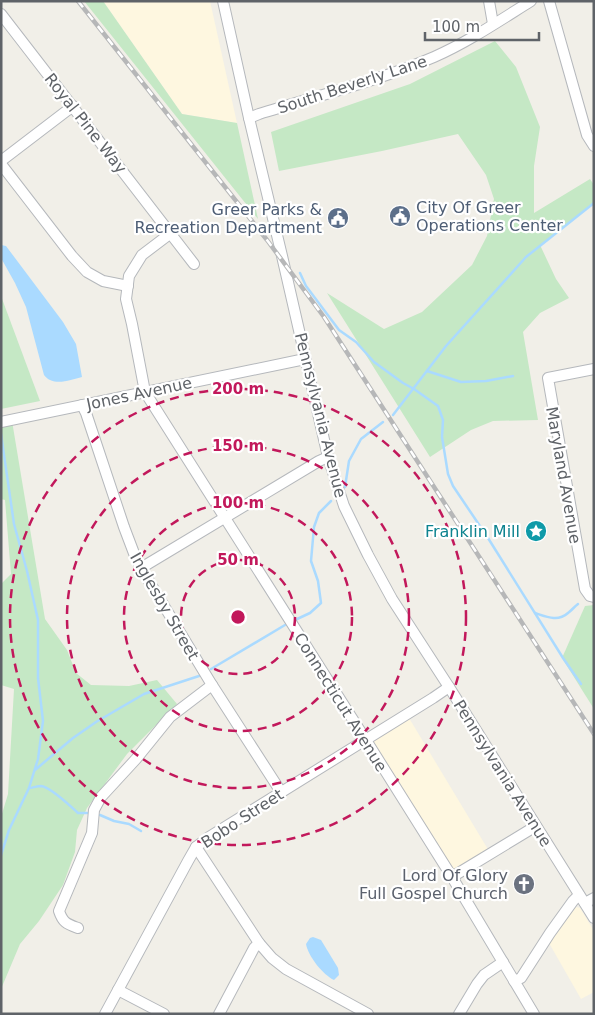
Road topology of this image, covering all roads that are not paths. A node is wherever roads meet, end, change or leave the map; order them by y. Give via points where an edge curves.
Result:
1 (223, 1) edge
2 (489, 1) edge
3 (531, 1) edge
4 (549, 1) edge
5 (1, 14) edge
6 (493, 24) junction
7 (73, 106) junction
8 (249, 118) junction
9 (594, 146) edge
10 (1, 163) edge
11 (171, 233) junction
12 (194, 264) dead end
13 (128, 286) junction
14 (306, 358) junction
15 (594, 369) edge
16 (145, 392) junction
17 (82, 404) junction
18 (1, 422) edge
19 (328, 456) junction
20 (224, 517) junction
21 (141, 568) junction
22 (593, 597) edge
23 (212, 685) junction
24 (449, 687) junction
25 (365, 739) junction
26 (281, 792) junction
27 (536, 826) junction
28 (196, 848) junction
29 (452, 877) junction
30 (586, 899) edge
31 (594, 918) edge
32 (78, 928) dead end
33 (259, 943) junction
34 (503, 962) junction
35 (514, 981) junction
36 (118, 990) junction
37 (105, 1014) edge
38 (164, 1014) edge
39 (219, 1014) edge
40 (368, 1014) edge
41 (460, 1014) edge
42 (534, 1014) edge

1 - 8 street, Pennsylvania Avenue
2 - 6 street
3 - 6 street, South Beverly Lane
4 - 9 street via 587,135
5 - 7 street, Royal Pine Way
6 - 8 street, South Beverly Lane via 458,46 415,65
7 - 10 street
7 - 11 street, Royal Pine Way
8 - 14 street, Pennsylvania Avenue
10 - 13 street via 86,272 103,281
11 - 12 street, Royal Pine Way
11 - 13 street via 142,255 129,276
13 - 16 street via 126,300
14 - 16 street, Jones Avenue
14 - 19 street, Pennsylvania Avenue
15 - 22 street, Maryland Avenue via 548,378 585,590
16 - 17 street, Jones Avenue
16 - 20 street, Connecticut Avenue
17 - 18 street, Jones Avenue
17 - 21 street, Inglesby Street
19 - 20 street
19 - 24 street, Pennsylvania Avenue via 344,506 368,555 392,599
20 - 21 street
20 - 25 street, Connecticut Avenue
21 - 23 street, Inglesby Street
23 - 26 street, Inglesby Street
23 - 32 street via 170,717 101,797 94,810 92,833 59,912 61,919
24 - 25 street, Bobo Street
24 - 27 street, Pennsylvania Avenue
25 - 26 street, Bobo Street
25 - 29 street, Connecticut Avenue
26 - 28 street, Bobo Street
27 - 29 street
27 - 30 street, Pennsylvania Avenue
28 - 33 street
28 - 36 street, Bobo Street
29 - 34 street, Connecticut Avenue
30 - 31 street, Pennsylvania Avenue
30 - 35 street via 573,901 521,978
33 - 39 street
33 - 40 street via 286,969
34 - 35 street, Connecticut Avenue
34 - 41 street via 484,975
35 - 42 street, Connecticut Avenue
36 - 37 street, Bobo Street
36 - 38 street

